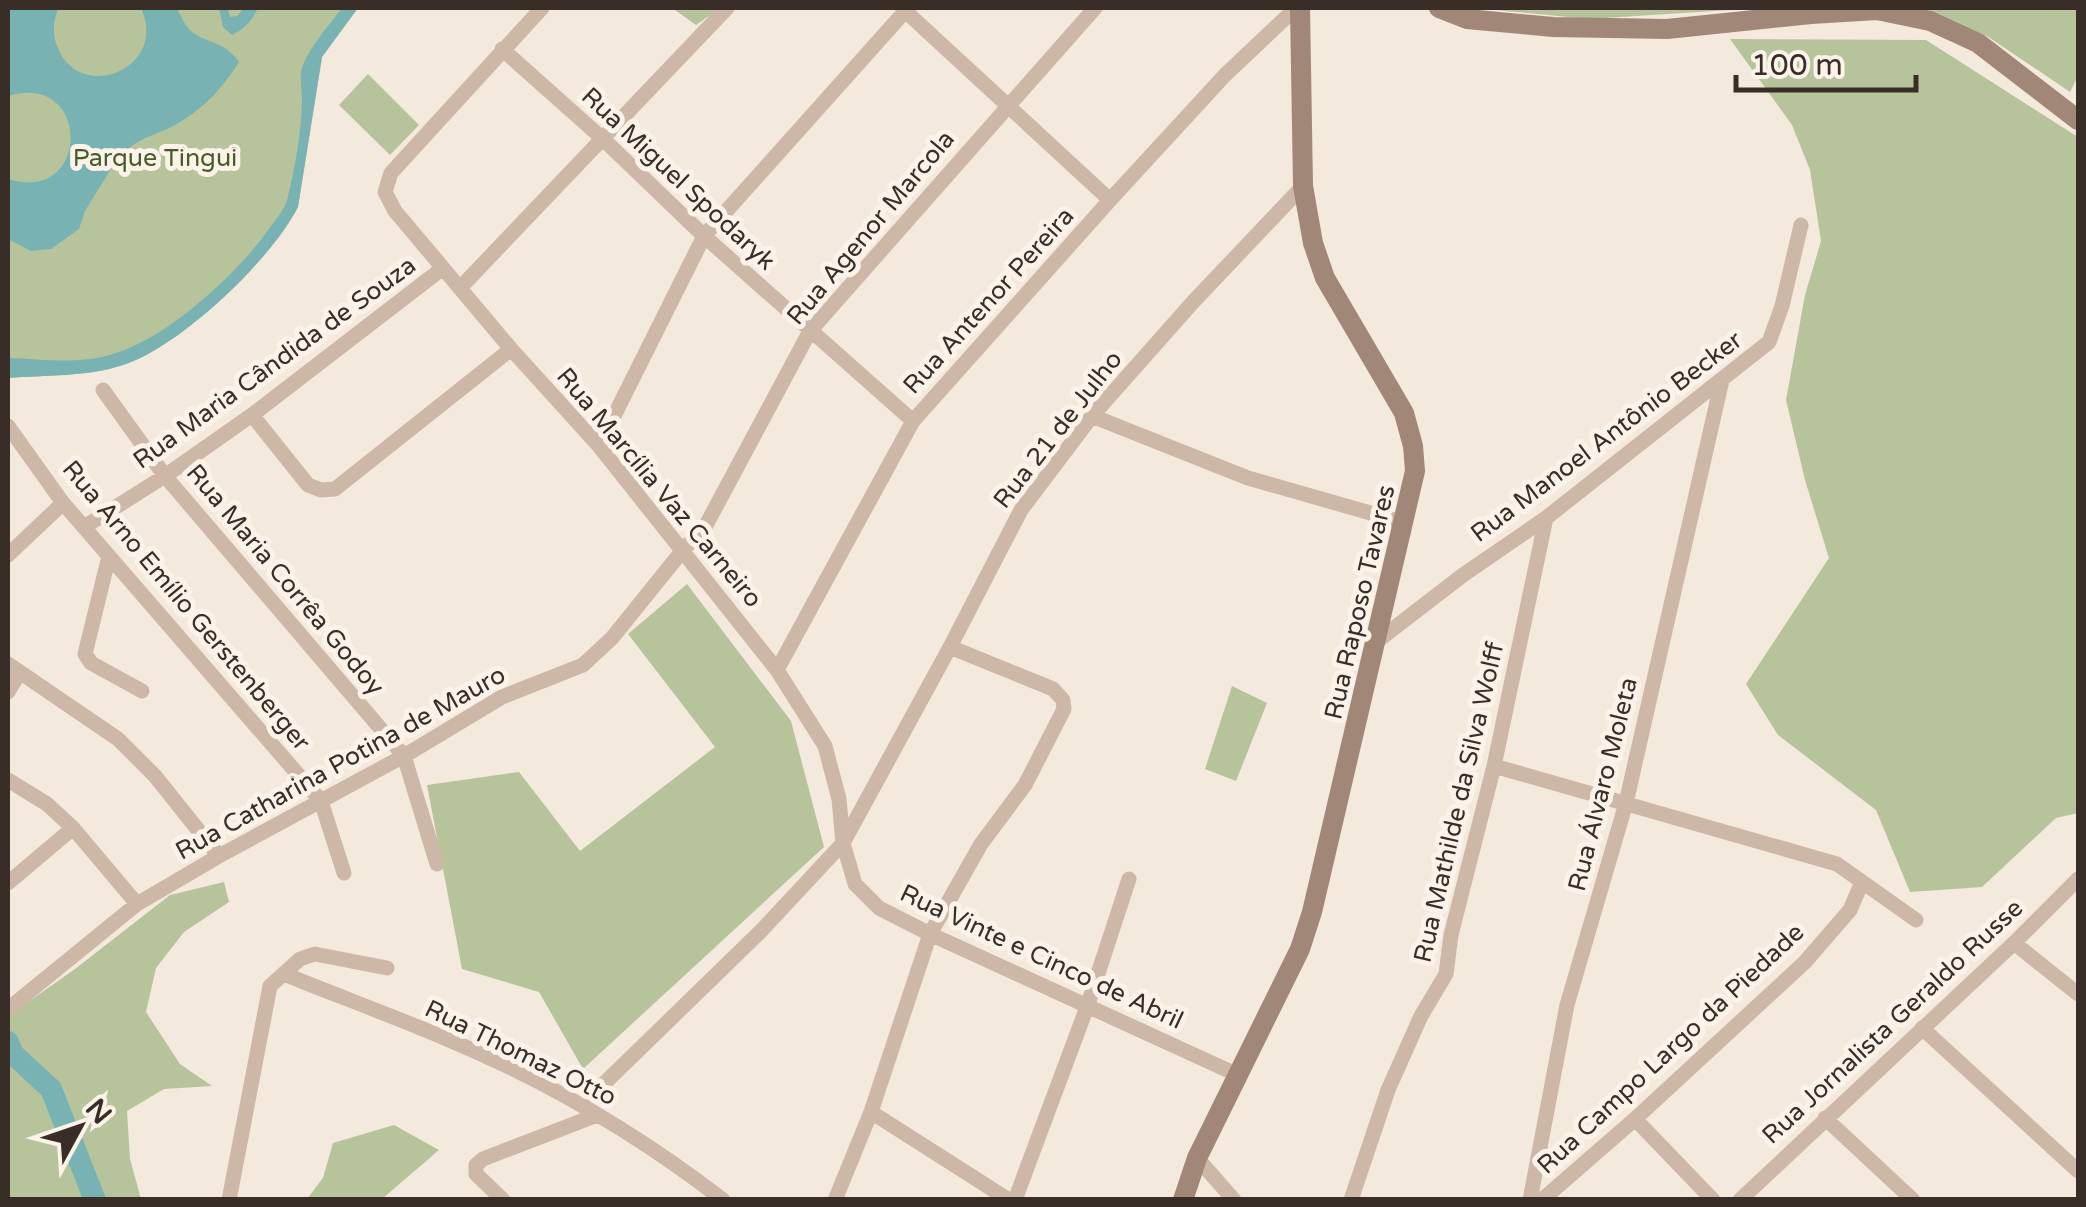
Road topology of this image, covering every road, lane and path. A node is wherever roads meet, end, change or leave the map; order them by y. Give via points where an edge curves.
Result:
1 (542, 8) edge
2 (728, 8) edge
3 (905, 8) edge
4 (1094, 8) edge
5 (1298, 8) edge
6 (1439, 8) edge
7 (502, 49) junction
8 (1008, 104) junction
9 (2078, 120) edge
10 (603, 139) junction
11 (1303, 186) junction
12 (1110, 200) junction
13 (1801, 224) dead end
14 (704, 236) junction
15 (443, 268) junction
16 (460, 288) junction
17 (810, 332) junction
18 (511, 348) junction
19 (1722, 380) junction
20 (103, 390) dead end
21 (252, 414) junction
22 (1092, 416) junction
23 (913, 421) junction
24 (8, 426) edge
25 (598, 446) junction
26 (165, 476) junction
27 (63, 503) junction
28 (1546, 518) junction
29 (1402, 522) junction
30 (84, 526) junction
31 (683, 550) junction
32 (8, 554) edge
33 (109, 556) junction
34 (1385, 599) junction
35 (1420, 607) junction
36 (1376, 642) junction
37 (950, 647) junction
38 (14, 668) edge
39 (777, 670) junction
40 (142, 691) dead end
41 (8, 692) edge
42 (404, 756) junction
43 (1494, 766) junction
44 (8, 780) edge
45 (321, 801) junction
46 (1626, 803) junction
47 (72, 828) junction
48 (845, 851) junction
49 (219, 856) junction
50 (437, 864) dead end
51 (344, 873) dead end
52 (1128, 878) dead end
53 (2078, 879) edge
54 (8, 882) edge
55 (1862, 882) junction
56 (137, 904) junction
57 (1916, 920) dead end
58 (930, 934) junction
59 (2014, 943) junction
60 (387, 968) dead end
61 (284, 974) junction
62 (2078, 994) edge
63 (1087, 1007) junction
64 (8, 1009) edge
65 (1922, 1028) junction
66 (1238, 1075) junction
67 (582, 1105) junction
68 (871, 1112) junction
69 (597, 1115) junction
70 (1825, 1118) junction
71 (1636, 1119) junction
72 (1198, 1158) junction
73 (2078, 1171) edge
74 (228, 1200) edge
75 (502, 1200) edge
76 (723, 1200) edge
77 (835, 1200) edge
78 (1012, 1200) edge
79 (1183, 1200) edge
80 (1234, 1200) edge
81 (1351, 1200) edge
82 (1530, 1200) edge
83 (1542, 1200) edge
84 (1712, 1200) edge
85 (1740, 1200) edge
86 (1914, 1200) edge

1 - 7 street
2 - 10 street
3 - 8 street
3 - 14 street
4 - 8 street, Rua Agenor Marcola
5 - 11 main road, Rua Raposo Tavares
5 - 12 street, Rua Antenor Pereira via 1225,75
6 - 9 main road via 1467,19 1553,27 1666,29 1878,10 1978,43
7 - 10 street, Rua Miguel Spodaryk
7 - 15 street, Rua Marcília Vaz Carneiro via 391,173 385,192
8 - 12 street
8 - 17 street, Rua Agenor Marcola
10 - 14 street, Rua Miguel Spodaryk
10 - 16 street
11 - 22 street, Rua 21 de Julho
11 - 29 main road, Rua Raposo Tavares via 1325,278 1404,413 1415,471
12 - 23 street, Rua Antenor Pereira
13 - 19 street, Rua Manoel Antônio Becker via 1770,342
14 - 17 street, Rua Miguel Spodaryk
14 - 25 street
15 - 16 street, Rua Marcília Vaz Carneiro
15 - 21 street, Rua Maria Cândida de Souza
16 - 18 street, Rua Marcília Vaz Carneiro
17 - 23 street, Rua Miguel Spodaryk
17 - 31 street, Rua Agenor Marcola via 705,527
18 - 21 street via 335,489 308,485
18 - 25 street, Rua Marcília Vaz Carneiro
19 - 28 street, Rua Manoel Antônio Becker
19 - 46 street, Rua Álvaro Moleta
20 - 26 street, Rua Maria Corrêa Godoy
21 - 26 street, Rua Maria Cândida de Souza
22 - 29 street via 1248,478
22 - 37 street, Rua 21 de Julho via 1021,510
23 - 39 street, Rua Antenor Pereira
24 - 27 street, Rua Arno Emílio Gerstenberger
25 - 31 street, Rua Marcília Vaz Carneiro
26 - 30 street, Rua Maria Cândida de Souza
26 - 42 street, Rua Maria Corrêa Godoy
27 - 30 street, Rua Arno Emílio Gerstenberger
27 - 32 street
28 - 35 street, Rua Manoel Antônio Becker
28 - 43 street, Rua Mathilde da Silva Wolff
29 - 34 main road, Rua Raposo Tavares
30 - 33 street, Rua Arno Emílio Gerstenberger
31 - 39 street, Rua Marcília Vaz Carneiro
31 - 42 street, Rua Catharina Potina de Mauro via 584,666 502,697
33 - 40 street via 85,654
33 - 45 street, Rua Arno Emílio Gerstenberger
34 - 35 street via 1408,610
34 - 36 main road, Rua Raposo Tavares
35 - 36 street, Rua Manoel Antônio Becker
36 - 66 main road, Rua Raposo Tavares via 1312,912
37 - 48 street, Rua 21 de Julho
37 - 58 street via 1053,690 1064,709 1025,785 981,844
38 - 41 street
38 - 49 street via 118,739
39 - 48 street, Rua Marcília Vaz Carneiro via 826,746
42 - 45 street, Rua Catharina Potina de Mauro
42 - 50 street, Rua Maria Corrêa Godoy
43 - 46 street
43 - 81 street, Rua Mathilde da Silva Wolff via 1446,974 1388,1090
44 - 47 street
45 - 49 street, Rua Catharina Potina de Mauro
45 - 51 street, Rua Arno Emílio Gerstenberger
46 - 55 street via 1837,864
46 - 82 street, Rua Álvaro Moleta via 1567,1005
47 - 54 street
47 - 56 street
48 - 58 street, Rua Vinte e Cinco de Abril via 854,884 879,908
48 - 67 street
49 - 56 street, Rua Catharina Potina de Mauro
52 - 63 street
53 - 59 street, Rua Jornalista Geraldo Russe
55 - 57 street
55 - 71 street, Rua Campo Largo da Piedade via 1850,910 1805,962
56 - 64 street, Rua Catharina Potina de Mauro
58 - 63 street, Rua Vinte e Cinco de Abril
58 - 68 street
59 - 62 street
59 - 65 street, Rua Jornalista Geraldo Russe
60 - 61 street via 316,954
61 - 67 street, Rua Thomaz Otto via 450,1040
61 - 74 street via 270,986
63 - 66 street, Rua Vinte e Cinco de Abril
63 - 78 street
65 - 70 street, Rua Jornalista Geraldo Russe
65 - 73 street
66 - 72 main road, Rua Raposo Tavares
67 - 69 street, Rua Thomaz Otto
68 - 77 street
68 - 78 street
69 - 75 street via 476,1165 476,1174
69 - 76 street, Rua Thomaz Otto
70 - 85 street, Rua Jornalista Geraldo Russe
70 - 86 street
71 - 83 street, Rua Campo Largo da Piedade
71 - 84 street
72 - 79 main road, Rua Raposo Tavares
72 - 80 street

